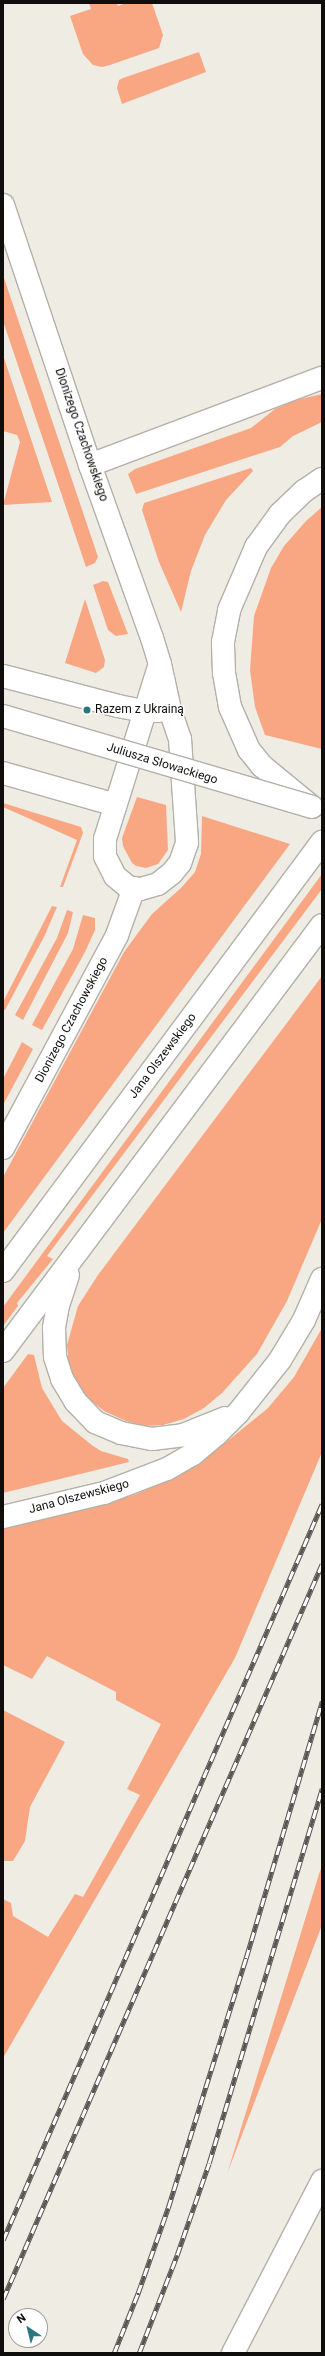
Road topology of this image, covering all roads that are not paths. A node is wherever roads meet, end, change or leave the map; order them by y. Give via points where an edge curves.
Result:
1 (3, 205) edge
2 (322, 378) edge
3 (90, 465) junction
4 (322, 479) edge
5 (160, 664) junction
6 (3, 676) edge
7 (170, 710) junction
8 (144, 711) junction
9 (3, 716) edge
10 (3, 773) edge
11 (116, 805) junction
12 (317, 809) edge
13 (322, 842) edge
14 (134, 888) junction
15 (322, 925) edge
16 (3, 1148) edge
17 (74, 1257) junction
18 (3, 1270) edge
19 (322, 1278) edge
20 (3, 1351) edge
21 (238, 1413) junction
22 (3, 1517) edge
23 (322, 2182) edge
24 (233, 2353) edge

1 - 3 main road, Dionizego Czachowskiego
2 - 3 main road
3 - 5 main road, Dionizego Czachowskiego
4 - 12 main road via 304,491 280,514 256,547 229,610 223,642 224,673 230,707 249,750 262,766
5 - 7 main road, Dionizego Czachowskiego
5 - 8 main road
6 - 8 main road via 68,695
7 - 8 main road
7 - 14 main road, Dionizego Czachowskiego via 180,738 187,843 180,863 162,880 147,888
8 - 11 main road
9 - 12 main road, Juliusza Słowackiego, bridge
10 - 11 main road
11 - 14 main road via 106,831 105,856 115,876 122,883
13 - 18 main road, Jana Olszewskiego
14 - 16 main road, Dionizego Czachowskiego via 117,935
15 - 17 main road
17 - 20 main road
17 - 21 main road via 58,1305 54,1328 55,1357 62,1379 75,1401 95,1422 121,1433 152,1439 183,1435
19 - 21 main road, Jana Olszewskiego via 304,1320 280,1360
21 - 22 main road, Jana Olszewskiego via 193,1454 167,1469 104,1493
23 - 24 main road

